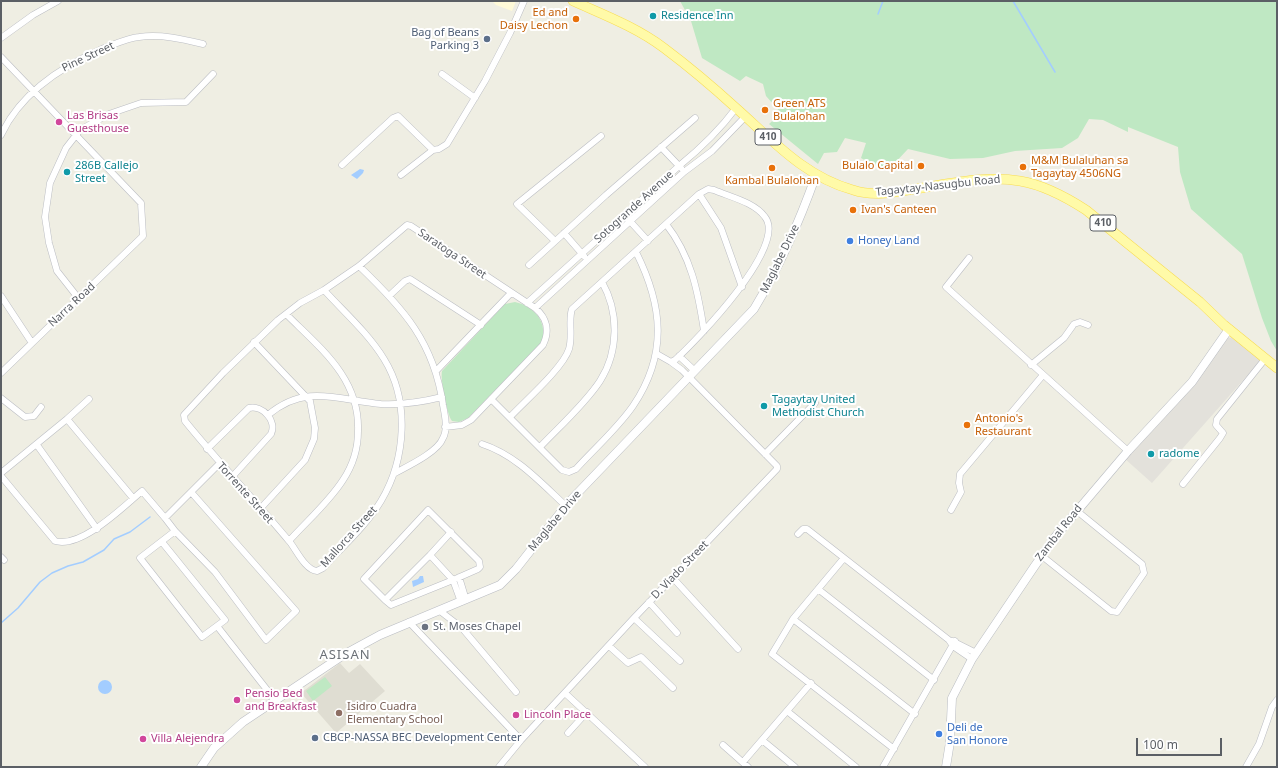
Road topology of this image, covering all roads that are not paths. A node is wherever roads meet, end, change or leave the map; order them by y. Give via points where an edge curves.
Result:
1 (58, 1) edge
2 (524, 1) edge
3 (573, 1) edge
4 (1, 38) edge
5 (203, 44) dead end
6 (1, 57) edge
7 (212, 74) dead end
8 (442, 74) dead end
9 (33, 91) junction
10 (476, 98) junction
11 (736, 108) junction
12 (745, 117) junction
13 (695, 118) dead end
14 (1, 134) edge
15 (76, 135) junction
16 (601, 136) dead end
17 (710, 139) junction
18 (717, 146) junction
19 (662, 147) junction
20 (700, 149) junction
21 (433, 150) junction
22 (706, 156) junction
23 (342, 165) dead end
24 (679, 166) junction
25 (684, 172) junction
26 (401, 175) dead end
27 (816, 175) junction
28 (699, 194) junction
29 (625, 215) junction
30 (630, 221) junction
31 (666, 224) junction
32 (564, 233) junction
33 (556, 241) junction
34 (648, 241) junction
35 (636, 252) junction
36 (582, 254) junction
37 (969, 258) dead end
38 (588, 260) junction
39 (529, 265) dead end
40 (359, 266) junction
41 (602, 282) junction
42 (742, 287) junction
43 (324, 290) junction
44 (511, 294) junction
45 (1, 296) edge
46 (390, 296) junction
47 (79, 299) junction
48 (527, 303) junction
49 (535, 308) junction
50 (563, 310) dead end
51 (571, 312) junction
52 (286, 314) junction
53 (481, 325) junction
54 (1088, 325) dead end
55 (1229, 329) junction
56 (704, 331) junction
57 (254, 342) junction
58 (32, 343) junction
59 (657, 354) junction
60 (679, 356) junction
61 (1265, 359) junction
62 (671, 362) junction
63 (1031, 365) junction
64 (1277, 368) edge
65 (436, 371) junction
66 (695, 371) junction
67 (1, 373) edge
68 (1043, 375) junction
69 (689, 378) junction
70 (306, 396) junction
71 (442, 397) junction
72 (1, 398) edge
73 (89, 398) dead end
74 (491, 399) junction
75 (356, 401) junction
76 (815, 403) dead end
77 (401, 404) junction
78 (41, 407) dead end
79 (185, 412) joint
80 (268, 415) junction
81 (510, 417) junction
82 (67, 419) junction
83 (445, 427) junction
84 (37, 444) junction
85 (482, 444) dead end
86 (540, 447) junction
87 (207, 449) junction
88 (1128, 451) junction
89 (765, 454) junction
90 (219, 464) junction
91 (1, 473) edge
92 (395, 473) junction
93 (1, 476) edge
94 (232, 477) junction
95 (1183, 484) dead end
96 (191, 492) junction
97 (133, 498) junction
98 (566, 506) junction
99 (260, 509) junction
100 (951, 510) dead end
101 (1077, 511) junction
102 (165, 518) junction
103 (97, 529) junction
104 (175, 531) junction
105 (451, 532) junction
106 (798, 534) dead end
107 (289, 541) junction
108 (162, 542) junction
109 (430, 555) junction
110 (1042, 556) junction
111 (844, 558) junction
112 (314, 571) joint
113 (456, 578) junction
114 (673, 578) junction
115 (818, 589) junction
116 (385, 600) junction
117 (464, 601) junction
118 (649, 602) junction
119 (440, 610) junction
120 (634, 618) junction
121 (793, 620) junction
122 (409, 622) junction
123 (217, 626) junction
124 (677, 633) dead end
125 (952, 642) junction
126 (609, 646) junction
127 (738, 649) dead end
128 (974, 656) junction
129 (680, 661) dead end
130 (934, 680) junction
131 (811, 683) junction
132 (673, 688) dead end
133 (516, 692) dead end
134 (566, 694) junction
135 (275, 700) junction
136 (1277, 700) edge
137 (787, 711) junction
138 (587, 712) junction
139 (915, 714) junction
140 (568, 733) dead end
141 (521, 740) junction
142 (762, 740) junction
143 (723, 745) dead end
144 (894, 749) junction
145 (505, 764) edge
146 (746, 765) edge
147 (201, 767) edge
148 (499, 767) edge
149 (645, 767) edge
150 (795, 767) edge
151 (856, 767) edge
152 (883, 767) edge
153 (946, 767) edge
154 (1246, 767) edge

1 - 4 street
2 - 10 street
3 - 11 main road, Tagaytay-Nasugbu Road / 410 via 641,32
5 - 9 street, Pine Street via 157,36 138,37 85,56 56,73
6 - 9 street
7 - 15 street via 186,102 141,103 109,114 80,130
8 - 10 street
9 - 14 street, Pine Street
9 - 15 street
10 - 21 street via 447,144
11 - 12 main road, Tagaytay-Nasugbu Road / 410
11 - 17 street, Sotogrande Avenue
12 - 18 street, Sotogrande Avenue
12 - 27 main road, Tagaytay-Nasugbu Road / 410 via 795,161
13 - 19 street
15 - 47 street via 66,148 50,183 45,216 57,271
15 - 47 street, Narra Road via 141,203 143,236
16 - 33 street via 518,204
17 - 18 street
17 - 20 street, Sotogrande Avenue
18 - 22 street, Sotogrande Avenue
19 - 24 street
19 - 32 street
20 - 22 street
20 - 24 street, Sotogrande Avenue
21 - 23 street via 398,116
21 - 26 street
22 - 25 street, Sotogrande Avenue
24 - 25 street
24 - 29 street, Sotogrande Avenue
25 - 30 street, Sotogrande Avenue
27 - 55 main road, Tagaytay-Nasugbu Road / 410 via 854,191 880,194 983,180 1020,180 1042,187 1086,210 1200,302
27 - 66 main road, Maglabe Drive via 792,240 754,310
28 - 31 street
28 - 42 street via 720,228
28 - 42 street via 708,189 714,190 753,207 766,217 770,232 768,240
29 - 30 street
29 - 36 street, Sotogrande Avenue
30 - 34 street
30 - 38 street, Sotogrande Avenue
31 - 34 street
31 - 56 street via 682,246 695,279
32 - 33 street
32 - 36 street
33 - 39 street
34 - 35 street
35 - 41 street
35 - 59 street via 649,280 657,309
36 - 38 street
36 - 48 street, Sotogrande Avenue
37 - 63 street via 946,287
38 - 49 street, Sotogrande Avenue
40 - 43 street, Saratoga Street
40 - 44 street, Saratoga Street via 407,225
40 - 46 street
41 - 51 street
41 - 86 street via 609,295 615,323 612,350 606,370 591,392
42 - 56 street
43 - 52 street, Saratoga Street
43 - 77 street, Mallorca Street via 367,336 381,355
44 - 48 street, Saratoga Street
44 - 53 street
45 - 58 street
46 - 53 street via 410,279
46 - 65 street via 420,335
47 - 58 street, Narra Road
48 - 49 street, Saratoga Street
49 - 74 street, Saratoga Street via 547,324 548,332 543,345
50 - 51 street
51 - 81 street via 572,336 565,357
52 - 57 street, Saratoga Street
52 - 75 street via 339,370
53 - 65 street
54 - 63 street via 1080,322 1074,324 1064,338
55 - 61 main road, Tagaytay-Nasugbu Road / 410
55 - 88 main road, Zambal Road via 1192,382
56 - 60 street
57 - 70 street
57 - 79 street, Saratoga Street
58 - 67 street, Narra Road
59 - 62 street, D. Viado Street
59 - 86 street via 632,407 576,469 565,472
60 - 62 street
60 - 66 street
61 - 64 main road, Tagaytay-Nasugbu Road / 410
61 - 95 street via 1217,419 1216,425 1223,433
62 - 69 street, D. Viado Street
63 - 68 street
65 - 71 street
66 - 69 main road, Maglabe Drive
68 - 88 street
68 - 100 street via 960,474 961,492
69 - 89 street, D. Viado Street
69 - 98 main road, Maglabe Drive
70 - 75 street via 325,395
70 - 80 street via 289,401
70 - 99 street via 310,401 315,428 310,450 296,470
71 - 77 street
71 - 83 street
72 - 78 street via 25,417 34,416
73 - 82 street
74 - 81 street
74 - 83 street, Saratoga Street via 466,423
75 - 77 street
75 - 107 street via 357,447 348,470 338,487
76 - 89 street
77 - 92 street, Mallorca Street via 401,438
79 - 87 street, Torrente Street via 184,421
80 - 87 street via 256,408 250,408
80 - 94 street via 273,425 271,434
81 - 86 street
82 - 84 street
82 - 97 street
83 - 92 street via 444,438 434,450
84 - 91 street
84 - 103 street
85 - 98 street via 497,449 523,466
87 - 90 street, Torrente Street
88 - 101 main road, Zambal Road
89 - 114 street, D. Viado Street via 777,469
90 - 94 street, Torrente Street
90 - 96 street
92 - 112 street, Mallorca Street via 381,502 370,516 323,568
93 - 103 street via 55,541 62,543
94 - 99 street, Torrente Street
96 - 102 street
96 - 104 street via 296,611 266,640 215,572
97 - 102 street via 142,492
97 - 103 street
98 - 117 main road, Maglabe Drive via 516,569 500,585
99 - 107 street, Torrente Street
101 - 110 main road, Zambal Road
101 - 110 street via 1142,564 1144,573 1117,612 1111,611
102 - 104 street
104 - 108 street
105 - 109 street
105 - 113 street via 480,564 478,569
105 - 116 street via 428,510 364,579
106 - 111 street via 802,529 807,529
107 - 112 street, Torrente Street via 308,567
108 - 123 street via 225,620
108 - 123 street via 140,558 202,637
109 - 113 street
109 - 116 street
110 - 128 main road, Zambal Road
111 - 115 street
111 - 125 street
113 - 116 street via 392,605
113 - 117 street
114 - 118 street, D. Viado Street
114 - 127 street
115 - 121 street
115 - 130 street
117 - 119 main road, Maglabe Drive
118 - 120 street, D. Viado Street
118 - 124 street
119 - 122 main road, Maglabe Drive
119 - 133 street via 462,628
120 - 126 street, D. Viado Street
120 - 129 street
121 - 131 street via 772,654
121 - 139 street
122 - 135 main road, Maglabe Drive via 345,654
122 - 141 street
123 - 135 street
125 - 128 street
125 - 130 street
126 - 132 street via 628,663 641,657
126 - 134 street, D. Viado Street
128 - 153 main road, Zambal Road via 952,698
130 - 139 street
131 - 137 street
131 - 144 street
134 - 138 street
134 - 141 street, D. Viado Street
135 - 147 main road, Maglabe Drive via 228,734
136 - 154 street
137 - 142 street
137 - 151 street
138 - 140 street
138 - 149 street
139 - 144 street
141 - 145 street, D. Viado Street
142 - 146 street
142 - 150 street
143 - 146 street
144 - 152 street
145 - 148 street, D. Viado Street

